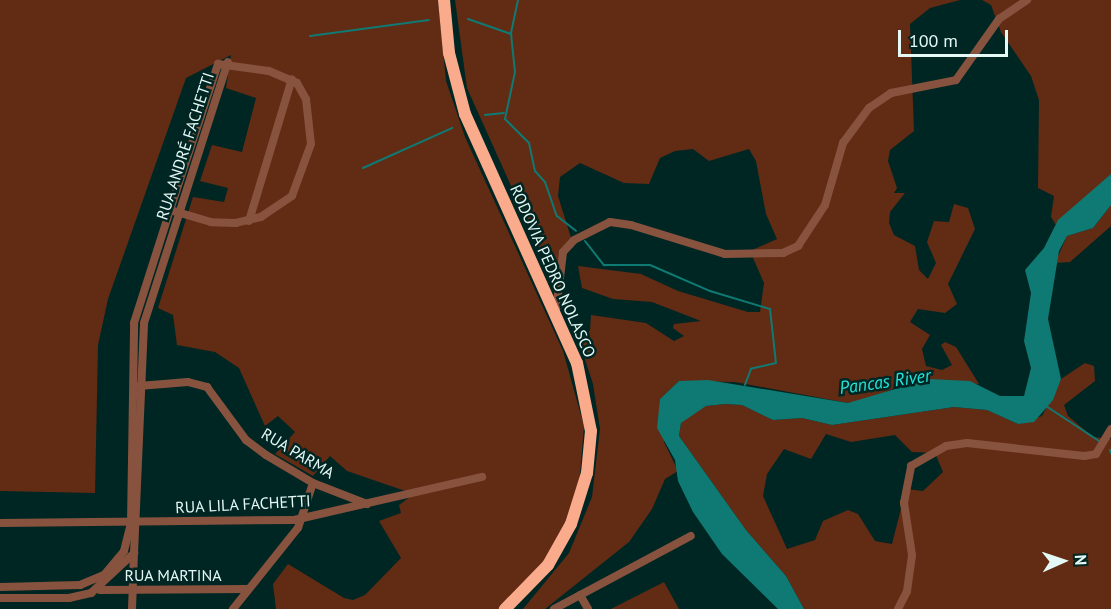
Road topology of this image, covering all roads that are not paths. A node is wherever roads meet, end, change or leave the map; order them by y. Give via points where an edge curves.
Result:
1 (444, 0) edge
2 (1027, 0) edge
3 (292, 79) junction
4 (174, 212) junction
5 (249, 221) junction
6 (556, 311) junction
7 (131, 349) junction
8 (142, 349) junction
9 (143, 386) junction
10 (131, 387) junction
11 (1111, 429) edge
12 (482, 477) dead end
13 (313, 483) junction
14 (367, 504) junction
15 (303, 518) junction
16 (135, 523) junction
17 (0, 524) edge
18 (691, 536) dead end
19 (134, 553) junction
20 (0, 587) edge
21 (247, 589) junction
22 (100, 590) junction
23 (132, 590) junction
24 (580, 595) junction
25 (0, 598) edge
26 (132, 609) edge
27 (233, 609) edge
28 (505, 609) edge
29 (554, 609) edge
30 (588, 609) edge
31 (898, 609) edge

1 - 6 highway, RODOVIA PEDRO NOLASCO via 449,53 465,114
2 - 6 street via 999,19 972,62 949,85 891,93 869,108 843,143 825,205 798,246 783,253 725,254 610,222 574,240 563,252
3 - 4 street, RUA ANDRÉ FACHETTI via 228,62
3 - 5 street
3 - 5 street via 304,94 310,117 308,162 292,196
4 - 5 street via 211,222
4 - 7 street, RUA ANDRÉ FACHETTI via 134,323
4 - 8 street, RUA ANDRÉ FACHETTI via 144,323
6 - 28 highway, RODOVIA PEDRO NOLASCO via 582,379 589,410 587,473 559,549
7 - 8 street
7 - 10 street, RUA ANDRÉ FACHETTI
8 - 9 street, RUA ANDRÉ FACHETTI
9 - 10 street, RUA PARMA
9 - 13 street, RUA PARMA via 188,382 207,387 246,440
9 - 16 street, RUA ANDRÉ FACHETTI
10 - 16 street, RUA ANDRÉ FACHETTI
11 - 31 street via 1096,454 1084,456 967,443 946,446 911,466 904,503 912,555
12 - 14 street, RUA LILA FACHETTI
13 - 14 street, RUA PARMA
13 - 15 street
14 - 15 street, RUA LILA FACHETTI
15 - 16 street, RUA LILA FACHETTI
15 - 21 street
16 - 17 street, RUA LILA FACHETTI
16 - 19 street, RUA ANDRÉ FACHETTI
16 - 20 street, RUA ANDRÉ FACHETTI via 117,562 90,582 67,588
18 - 24 street
19 - 22 street
19 - 23 street, RUA ANDRÉ FACHETTI
21 - 23 street, RUA MARTINA
21 - 27 street
22 - 23 street, RUA MARTINA
22 - 25 street via 69,598
23 - 26 street, RUA ANDRÉ FACHETTI
24 - 29 street
24 - 30 street

